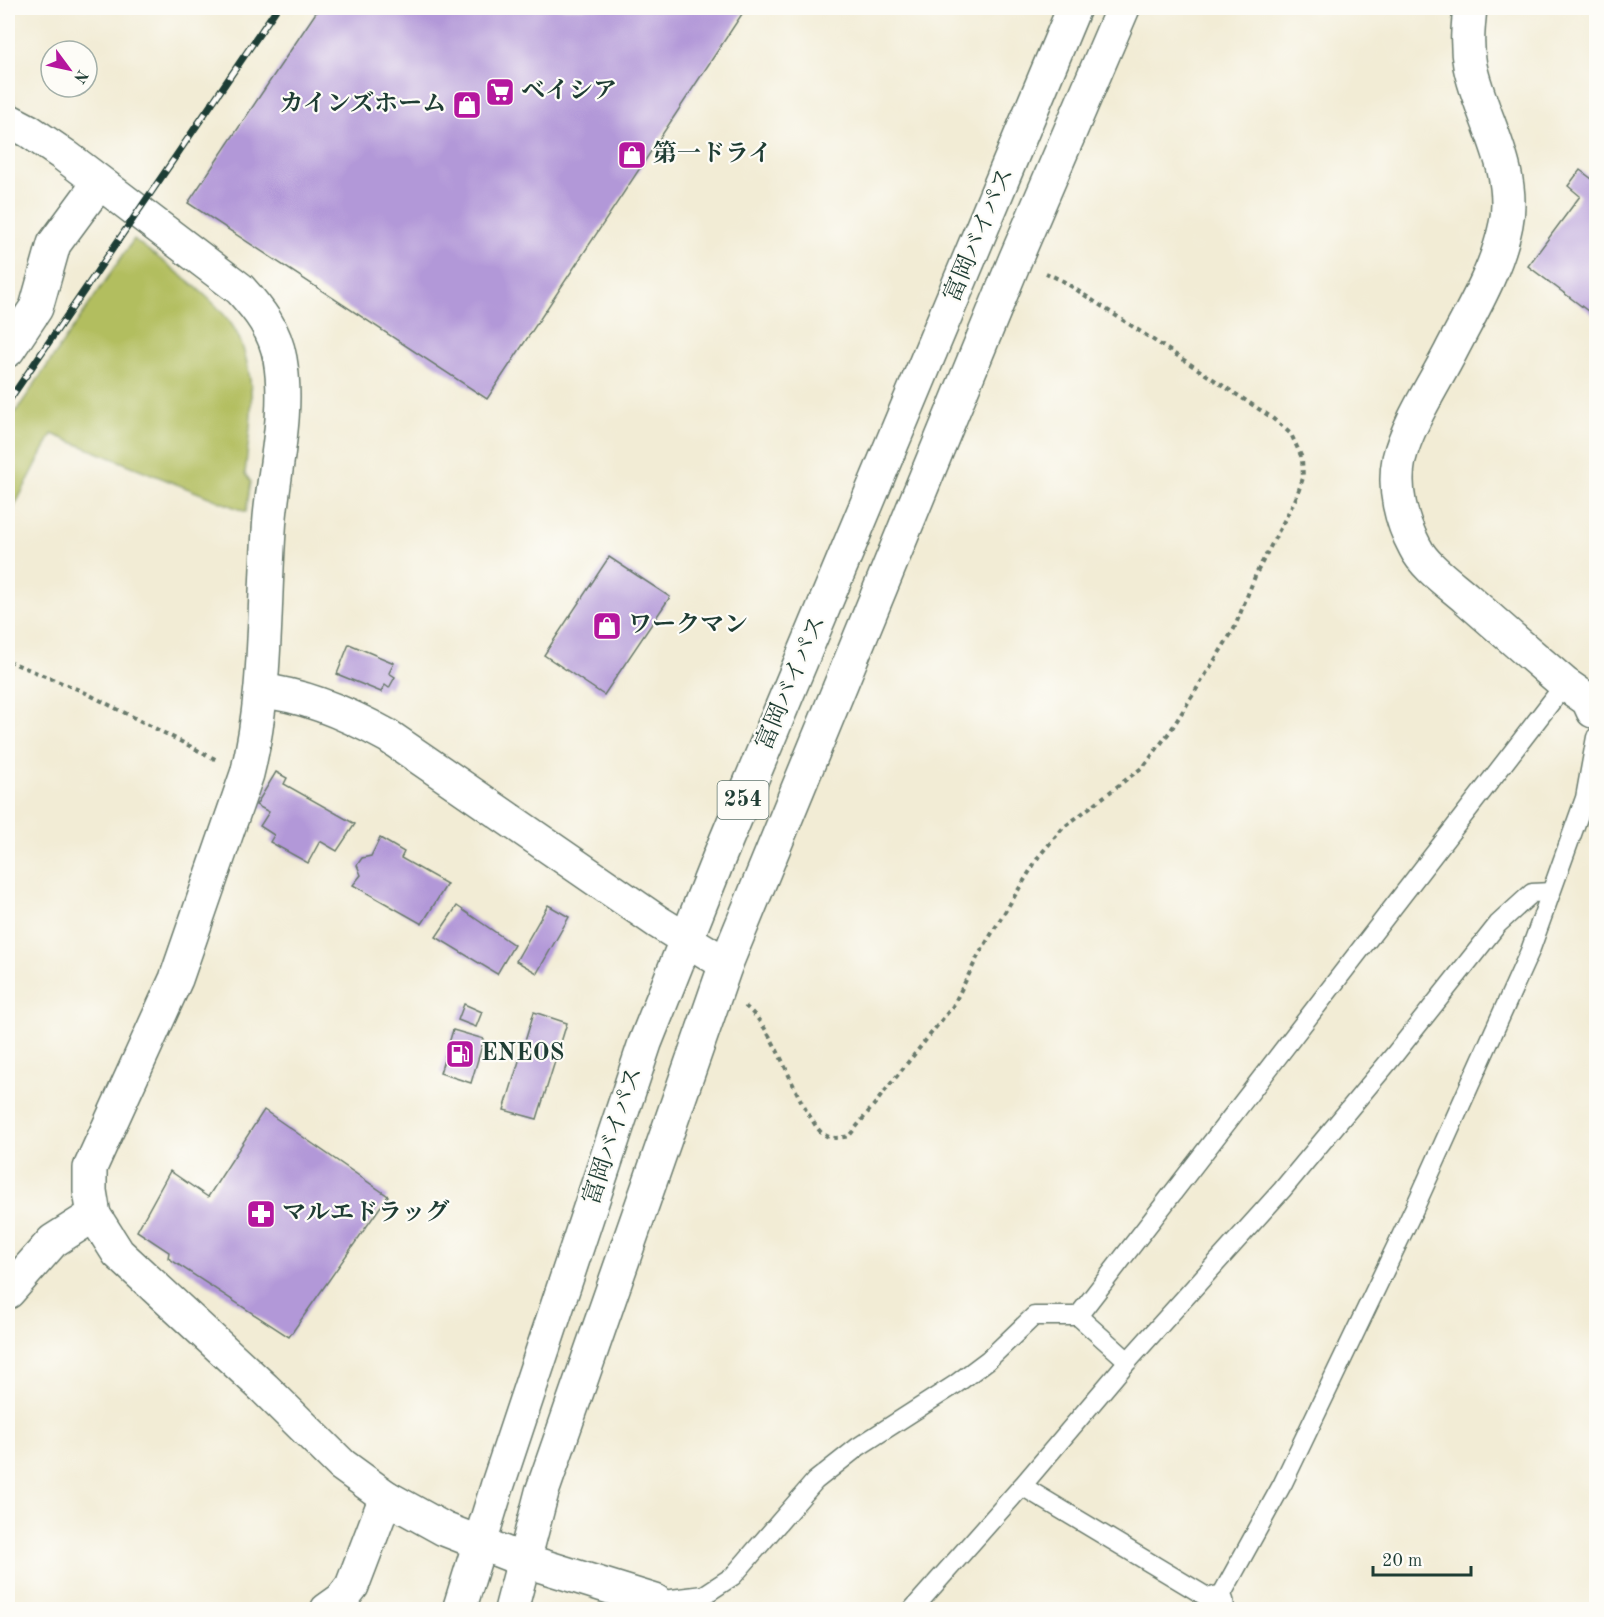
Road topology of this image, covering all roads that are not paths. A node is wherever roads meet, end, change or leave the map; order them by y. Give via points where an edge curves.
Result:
1 (1074, 8) edge
2 (1123, 8) edge
3 (1470, 8) edge
4 (8, 120) edge
5 (99, 183) junction
6 (8, 350) edge
7 (1565, 684) junction
8 (262, 691) junction
9 (1596, 718) edge
10 (1551, 892) junction
11 (686, 940) junction
12 (722, 975) junction
13 (94, 1215) junction
14 (8, 1292) edge
15 (1078, 1316) junction
16 (1128, 1361) junction
17 (1022, 1486) junction
18 (386, 1497) junction
19 (479, 1544) junction
20 (523, 1560) junction
21 (654, 1605) edge
22 (1216, 1606) edge
23 (327, 1610) edge
24 (459, 1610) edge
25 (511, 1610) edge
26 (912, 1610) edge

1 - 11 main road, 富岡バイパス / 254
2 - 12 main road, 富岡バイパス / 254 via 1015,260
3 - 7 main road via 1470,68 1503,167 1506,223 1481,293 1414,421 1400,458 1396,486 1415,549 1436,572
4 - 5 main road via 64,155
5 - 6 main road via 54,244 36,308
5 - 8 main road via 240,289 272,331 284,390 270,518
7 - 9 main road via 1588,700
7 - 15 lane
8 - 11 main road via 297,696 388,736
8 - 13 main road via 247,774 176,979 90,1168
9 - 10 lane via 1585,798
10 - 16 lane via 1532,893 1498,924 1282,1190
10 - 22 lane via 1530,951 1415,1207 1283,1483
11 - 12 main road
11 - 19 main road, 富岡バイパス / 254 via 645,1043
12 - 20 main road, 富岡バイパス / 254 via 542,1492
13 - 14 main road via 53,1241
13 - 18 main road via 118,1253 342,1465
15 - 16 lane
15 - 21 lane via 1034,1316 957,1384 858,1447 815,1481 733,1576 704,1595
16 - 17 lane
17 - 22 lane
17 - 26 lane
18 - 19 main road via 436,1526
18 - 23 main road via 352,1586
19 - 20 main road
19 - 24 main road, 富岡バイパス / 254
20 - 21 main road
20 - 25 main road, 富岡バイパス / 254

